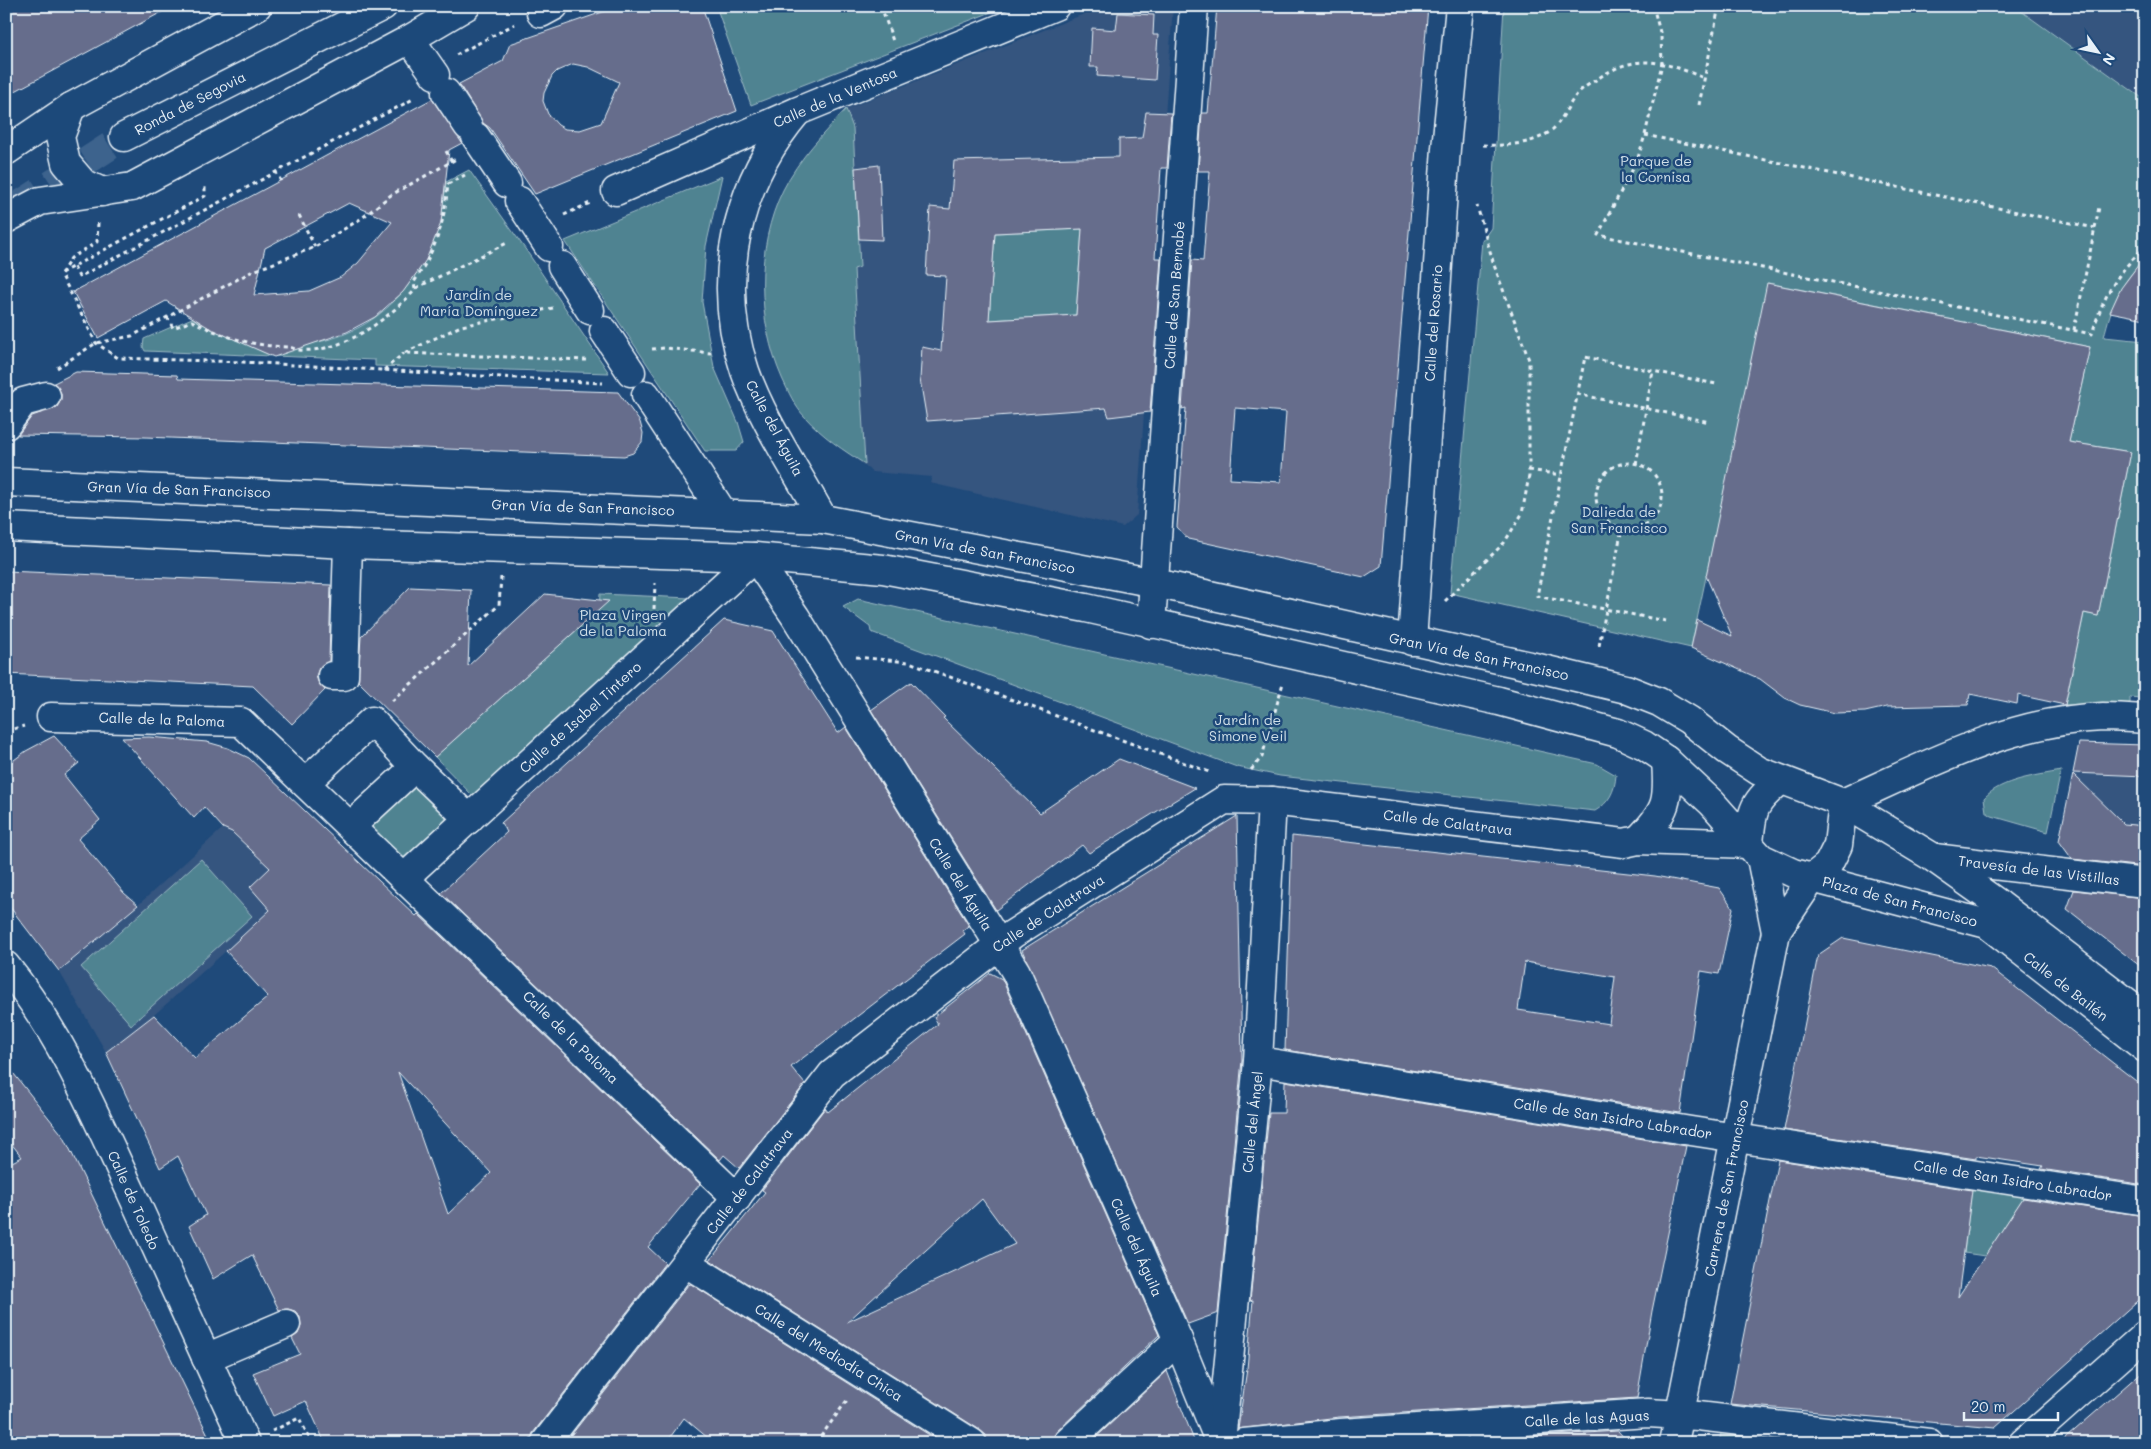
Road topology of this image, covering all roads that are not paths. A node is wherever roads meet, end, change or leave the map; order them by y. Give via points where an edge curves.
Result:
1 (257, 6) edge
2 (352, 6) edge
3 (384, 6) edge
4 (466, 6) edge
5 (1055, 6) edge
6 (1194, 6) edge
7 (1460, 6) edge
8 (410, 39) junction
9 (71, 107) junction
10 (798, 111) junction
11 (6, 151) edge
12 (616, 191) dead end
13 (102, 192) junction
14 (6, 219) edge
15 (628, 367) road end
16 (646, 395) dead end
17 (34, 399) road end
18 (6, 425) edge
19 (6, 482) edge
20 (723, 513) junction
21 (823, 519) junction
22 (6, 527) edge
23 (348, 544) junction
24 (755, 557) junction
25 (1155, 583) junction
26 (1151, 624) junction
27 (1412, 641) junction
28 (332, 676) dead end
29 (51, 717) dead end
30 (2145, 719) edge
31 (1666, 760) junction
32 (415, 767) junction
33 (1781, 780) junction
34 (305, 783) junction
35 (1272, 801) junction
36 (1843, 803) junction
37 (469, 819) junction
38 (351, 826) junction
39 (1638, 840) junction
40 (1755, 851) junction
41 (1934, 858) junction
42 (405, 877) junction
43 (1813, 877) junction
44 (2145, 883) edge
45 (1993, 914) junction
46 (1776, 932) junction
47 (999, 944) junction
48 (6, 966) edge
49 (2145, 1016) edge
50 (2145, 1048) edge
51 (1258, 1060) junction
52 (1736, 1137) junction
53 (737, 1198) junction
54 (2145, 1201) edge
55 (686, 1263) junction
56 (286, 1324) dead end
57 (2145, 1336) edge
58 (1178, 1340) junction
59 (206, 1358) junction
60 (1680, 1415) junction
61 (245, 1443) edge
62 (545, 1443) edge
63 (972, 1443) edge
64 (1067, 1443) edge
65 (1220, 1443) edge
66 (1244, 1443) edge
67 (1674, 1443) edge
68 (1929, 1443) edge
69 (2023, 1443) edge

1 - 9 street
2 - 3 street, Ronda de Segovia via 124,137
4 - 8 street
5 - 10 street, Calle de la Ventosa
6 - 25 street, Calle de San Bernabé
7 - 27 street, Calle del Rosario via 1446,148
8 - 13 street via 132,187
8 - 15 street via 437,79 468,140 513,192
9 - 11 street
9 - 13 street via 60,137 66,163 83,183
10 - 12 street, Calle de la Ventosa
10 - 21 street, Calle del Águila via 764,158 738,225 730,272 732,320 758,403
13 - 14 street via 40,201
16 - 20 street
17 - 18 street
19 - 20 street, Gran Vía de San Francisco
20 - 21 street, Gran Vía de San Francisco
21 - 25 street, Gran Vía de San Francisco
22 - 23 street
23 - 24 street
23 - 28 street via 344,676
24 - 26 street via 882,569 1086,608
24 - 37 street, Calle de Isabel Tintero
24 - 47 street, Calle del Águila
25 - 26 street
25 - 27 street, Gran Vía de San Francisco
26 - 31 street via 1508,703 1618,732
27 - 33 street, Gran Vía de San Francisco via 1626,689 1659,702 1689,720 1727,750
29 - 34 street, Calle de la Paloma via 241,722
30 - 36 street via 2104,717 2038,726 1959,752
31 - 39 street via 1668,793 1663,808
31 - 40 street via 1712,803
32 - 34 street via 372,721
32 - 37 street
32 - 38 street
33 - 36 street, Plaza de San Francisco
33 - 40 street via 1762,796 1751,813
34 - 38 street, Calle de la Paloma
35 - 39 street, Calle de Calatrava via 1624,843
35 - 47 street, Calle de Calatrava via 1224,800
35 - 51 street, Calle del Ángel
36 - 41 street, Plaza de San Francisco
36 - 43 street, Plaza de San Francisco via 1838,845 1828,865
37 - 42 street, Calle de Isabel Tintero
38 - 42 street, Calle de la Paloma
39 - 40 street, Calle de Calatrava
40 - 43 street, Plaza de San Francisco via 1793,873
40 - 46 street, Carrera de San Francisco
41 - 44 street, Travesía de las Vistillas
41 - 45 street, Plaza de San Francisco
42 - 53 street, Calle de la Paloma
43 - 45 street, Plaza de San Francisco
43 - 46 street, Carrera de San Francisco
45 - 49 street, Calle de Bailén
45 - 50 street, Calle de Bailén
46 - 52 street, Carrera de San Francisco
47 - 53 street, Calle de Calatrava via 832,1074
47 - 58 street, Calle del Águila via 1016,972
48 - 59 street, Calle de Toledo via 32,997 62,1045
51 - 52 street, Calle de San Isidro Labrador
51 - 65 street, Calle del Ángel
52 - 54 street, Calle de San Isidro Labrador
52 - 60 street, Carrera de San Francisco
53 - 55 street, Calle de Calatrava
55 - 62 street, Calle de Calatrava
55 - 63 street, Calle del Mediodía Chica
56 - 59 street
57 - 69 street
58 - 64 street
58 - 65 street, Calle del Águila
59 - 61 street, Calle de Toledo
60 - 66 street, Calle de las Aguas via 1648,1413 1341,1433
60 - 67 street, Carrera de San Francisco
60 - 68 street, Calle de las Aguas

